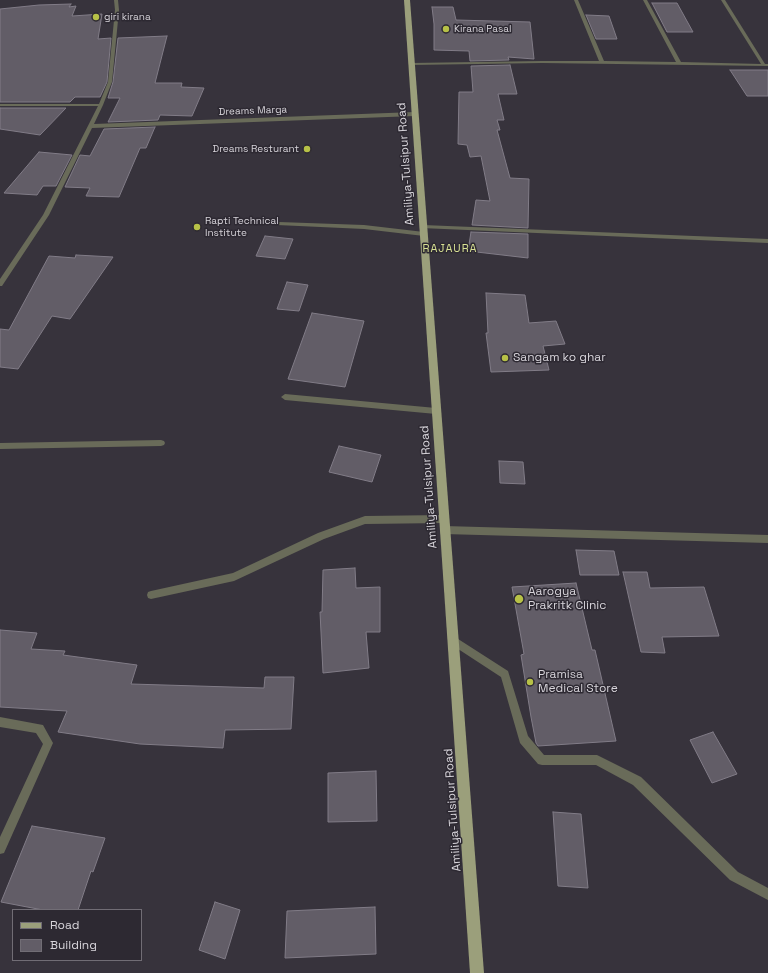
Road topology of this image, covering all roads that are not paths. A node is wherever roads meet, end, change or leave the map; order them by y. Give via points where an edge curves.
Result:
1 (116, 0) edge
2 (407, 0) edge
3 (576, 0) edge
4 (645, 0) edge
5 (723, 0) edge
6 (602, 63) junction
7 (411, 64) junction
8 (679, 64) junction
9 (766, 65) edge
10 (0, 105) edge
11 (101, 105) junction
12 (415, 114) junction
13 (92, 126) junction
14 (279, 224) dead end
15 (424, 231) junction
16 (768, 241) edge
17 (0, 284) edge
18 (285, 397) dead end
19 (436, 411) junction
20 (161, 443) dead end
21 (0, 446) edge
22 (444, 519) junction
23 (444, 530) junction
24 (768, 539) edge
25 (151, 595) dead end
26 (454, 642) junction
27 (0, 722) edge
28 (0, 849) edge
29 (768, 894) edge
30 (477, 973) edge

1 - 11 street via 110,82
2 - 7 main road, Amiliya-Tulsipur Road
3 - 6 street
4 - 8 street
5 - 9 street
6 - 7 street
6 - 8 street
7 - 12 main road, Amiliya-Tulsipur Road
8 - 9 street
10 - 11 street
11 - 13 street
12 - 13 street, Dreams Marga
12 - 15 main road, Amiliya-Tulsipur Road
13 - 17 street via 46,215
14 - 15 street
15 - 16 street
15 - 19 main road, Amiliya-Tulsipur Road
18 - 19 street
19 - 22 main road, Amiliya-Tulsipur Road
20 - 21 street
22 - 23 main road, Amiliya-Tulsipur Road
22 - 25 street via 365,520 321,536 234,577
23 - 24 street
23 - 26 main road, Amiliya-Tulsipur Road
26 - 29 street via 505,674 524,739 542,760 597,760 637,781 734,876
26 - 30 main road, Amiliya-Tulsipur Road
27 - 28 street via 39,729 48,743

